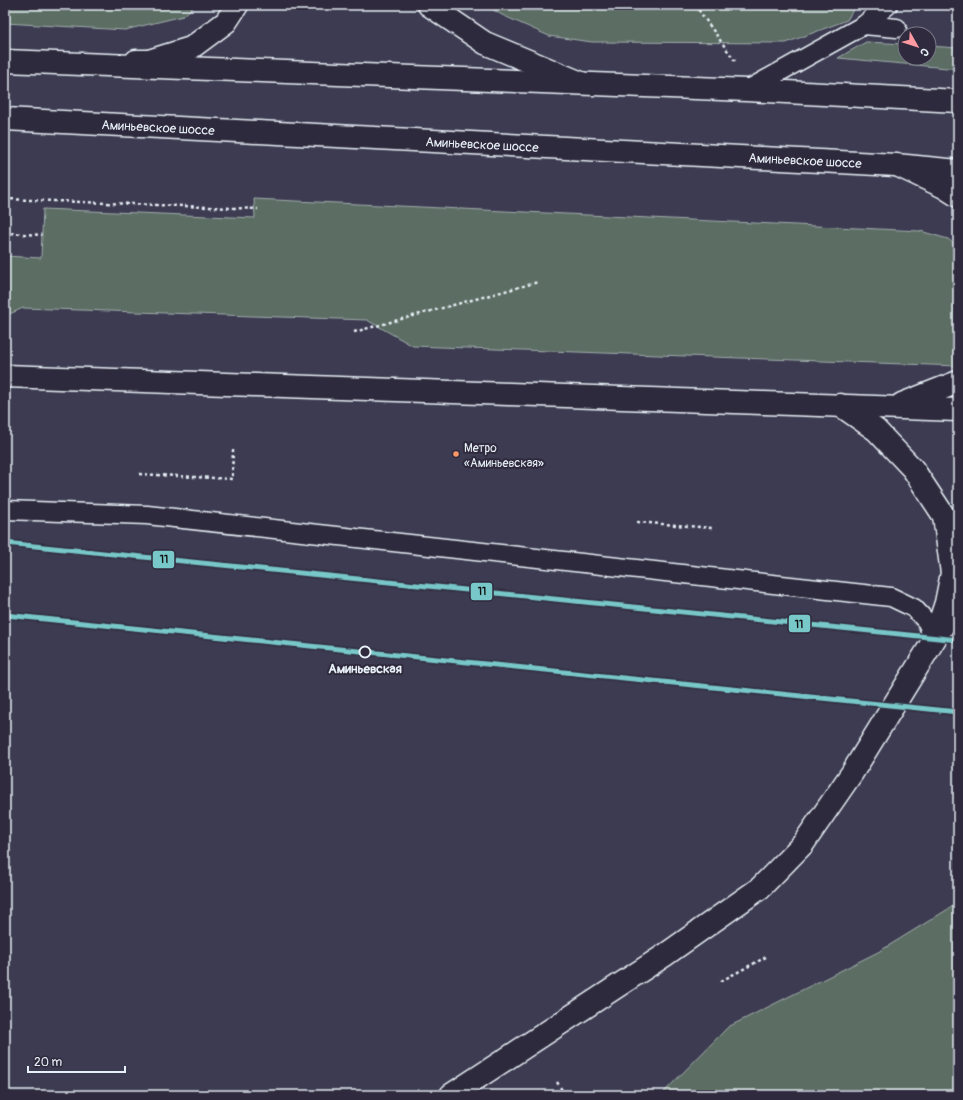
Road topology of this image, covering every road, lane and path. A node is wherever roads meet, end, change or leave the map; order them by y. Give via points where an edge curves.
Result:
1 (237, 5) edge
2 (429, 5) edge
3 (695, 5) edge
4 (875, 5) edge
5 (888, 5) edge
6 (864, 25) junction
7 (897, 28) edge
8 (5, 60) edge
9 (742, 61) dead end
10 (88, 64) junction
11 (582, 84) junction
12 (746, 90) junction
13 (958, 101) edge
14 (5, 119) edge
15 (896, 165) junction
16 (958, 171) edge
17 (958, 182) edge
18 (958, 196) edge
19 (5, 199) edge
20 (258, 209) dead end
21 (5, 233) edge
22 (42, 235) dead end
23 (538, 282) dead end
24 (354, 332) dead end
25 (5, 376) edge
26 (958, 382) edge
27 (840, 405) junction
28 (895, 407) junction
29 (958, 410) edge
30 (233, 450) dead end
31 (139, 474) dead end
32 (5, 510) edge
33 (637, 522) dead end
34 (713, 528) dead end
35 (956, 606) edge
36 (934, 640) junction
37 (766, 957) dead end
38 (721, 981) dead end
39 (557, 1082) dead end
40 (451, 1095) edge
41 (565, 1095) edge

1 - 10 street via 226,22 191,48 150,61
2 - 11 street via 485,43
3 - 9 path via 735,61
4 - 6 lane
5 - 6 lane
6 - 7 lane
6 - 12 lane
8 - 10 street
10 - 11 street
11 - 12 street
12 - 13 street
14 - 15 street, Аминьевское шоссе
15 - 16 street, Аминьевское шоссе
15 - 17 street
15 - 18 street
19 - 20 path
21 - 22 path
23 - 24 path
25 - 27 street
26 - 28 street
27 - 28 street
27 - 36 street via 876,430 913,469 944,516 952,573
28 - 29 street
30 - 31 path via 232,479
32 - 36 lane via 147,515 891,597 914,608 927,622
33 - 34 path
35 - 36 street
36 - 40 street via 852,773 803,844 760,888 665,955
37 - 38 path
39 - 41 path

